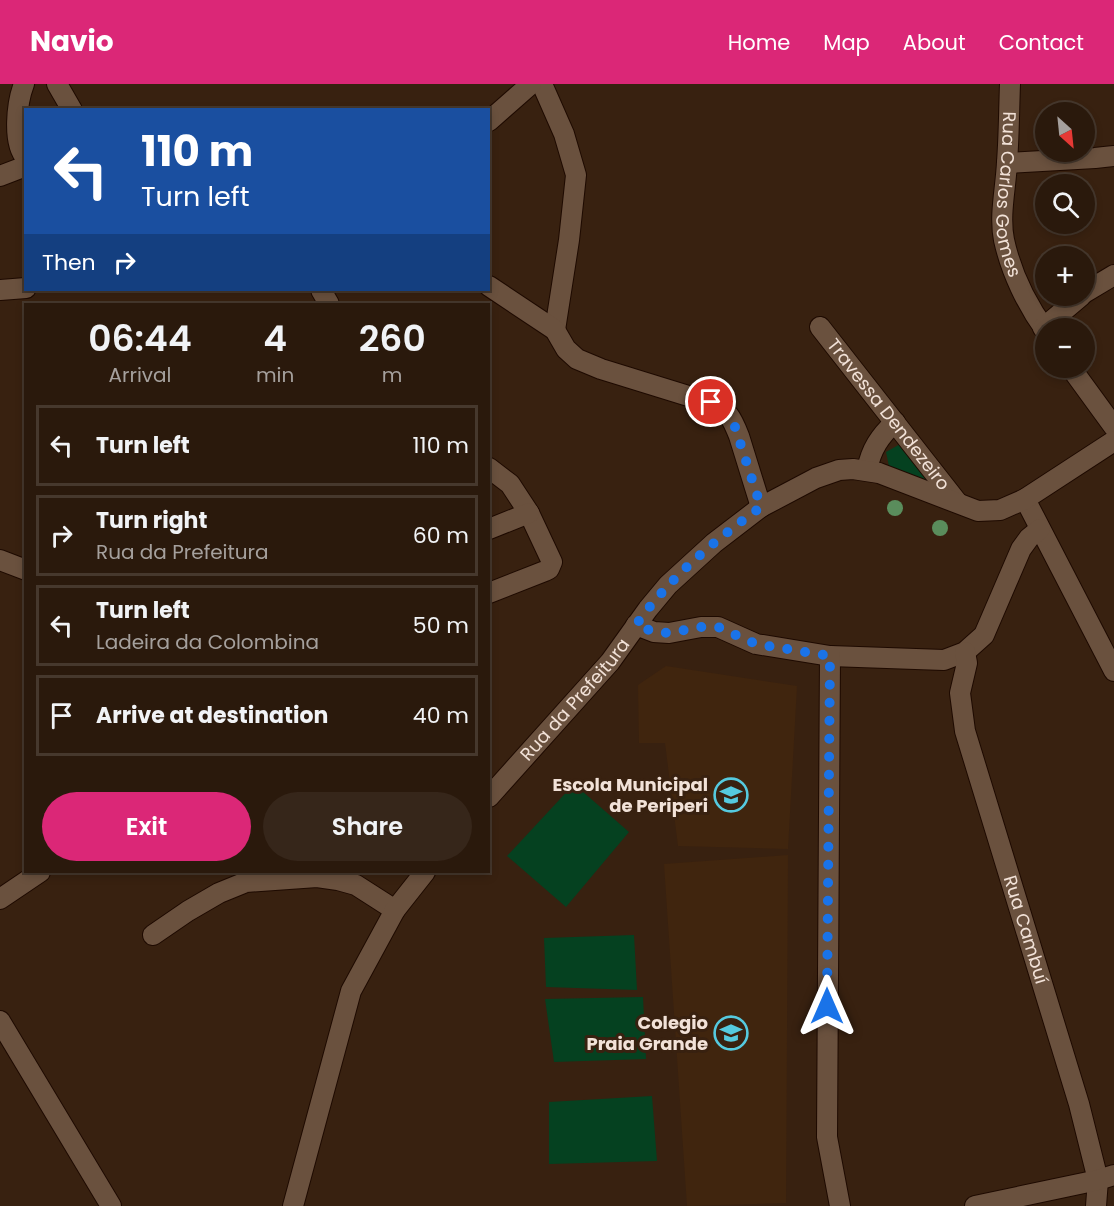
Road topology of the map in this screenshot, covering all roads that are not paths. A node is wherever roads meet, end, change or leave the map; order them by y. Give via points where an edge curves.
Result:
1 (24, 84) edge
2 (57, 84) edge
3 (531, 84) edge
4 (542, 84) edge
5 (1010, 84) edge
6 (71, 108) edge
7 (490, 119) edge
8 (1114, 156) edge
9 (24, 157) edge
10 (1007, 163) junction
11 (24, 167) edge
12 (0, 176) edge
13 (1114, 275) edge
14 (490, 287) edge
15 (1095, 287) edge
16 (24, 288) edge
17 (0, 290) edge
18 (1070, 306) edge
19 (1038, 318) edge
20 (1057, 318) edge
21 (820, 327) dead end
22 (555, 330) junction
23 (1078, 378) edge
24 (895, 422) junction
25 (1114, 427) edge
26 (1114, 441) edge
27 (490, 469) edge
28 (867, 470) junction
29 (1025, 499) junction
30 (957, 502) junction
31 (761, 507) junction
32 (529, 513) junction
33 (1040, 529) junction
34 (490, 530) edge
35 (0, 560) edge
36 (24, 569) edge
37 (490, 593) edge
38 (636, 625) junction
39 (965, 652) junction
40 (830, 656) junction
41 (1114, 671) edge
42 (490, 796) edge
43 (39, 873) edge
44 (424, 873) edge
45 (245, 877) edge
46 (0, 899) edge
47 (395, 910) junction
48 (153, 935) dead end
49 (0, 1021) edge
50 (1106, 1177) edge
51 (111, 1206) edge
52 (293, 1206) edge
53 (840, 1206) edge
54 (975, 1206) edge
55 (1096, 1206) edge

1 - 9 street via 16,112
2 - 6 street
3 - 7 street
4 - 22 street via 564,134 576,175
5 - 10 street, Rua Carlos Gomes
8 - 10 street
10 - 19 street, Rua Carlos Gomes via 1004,238 1012,267
11 - 12 street
13 - 15 street
14 - 22 street
16 - 17 street
18 - 20 street
21 - 24 street, Travessa Dendezeiro
22 - 31 street via 577,359 723,408 739,436
23 - 25 street
24 - 28 street via 876,443
24 - 30 street, Travessa Dendezeiro
26 - 29 street, Rua da Prefeitura
27 - 32 street via 510,484
28 - 30 street, Rua da Prefeitura
28 - 31 street, Rua da Prefeitura via 839,470 816,478
29 - 30 street, Rua da Prefeitura via 989,512
29 - 33 street
31 - 38 street, Rua da Prefeitura via 689,564
32 - 34 street
32 - 37 street via 552,562 549,569
33 - 39 street via 1021,549 984,635
33 - 41 street
35 - 36 street
38 - 40 street via 669,633 718,627 756,644
38 - 42 street, Rua da Prefeitura via 610,662
39 - 40 street via 944,660
39 - 50 street, Rua Cambuí via 967,663 960,693 964,731
40 - 53 street via 827,1137
43 - 46 street
44 - 47 street
45 - 47 street via 338,880 356,885
45 - 48 street
47 - 52 street via 351,991
49 - 51 street
50 - 54 street
50 - 55 street, Rua Cambuí

